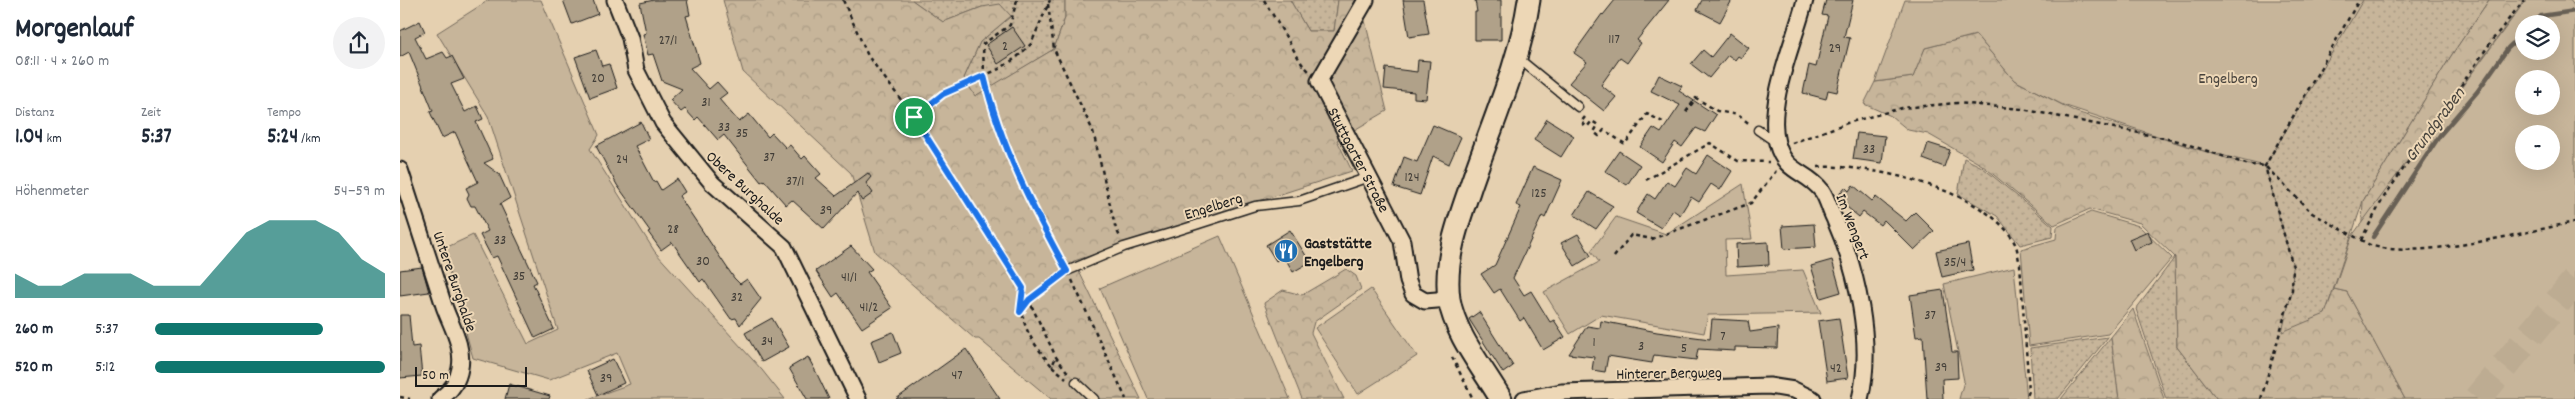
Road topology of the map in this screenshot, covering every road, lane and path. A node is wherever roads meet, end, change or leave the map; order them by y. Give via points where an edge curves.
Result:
1 (615, 0) edge
2 (843, 0) edge
3 (1017, 0) edge
4 (1050, 0) edge
5 (1264, 0) edge
6 (1366, 0) edge
7 (1529, 0) edge
8 (1805, 0) edge
9 (2359, 0) edge
10 (2524, 0) edge
11 (1048, 4) junction
12 (1517, 57) junction
13 (984, 76) junction
14 (1319, 82) junction
15 (1578, 107) joint
16 (1686, 112) dead end
17 (914, 117) junction
18 (1663, 122) dead end
19 (1758, 130) joint
20 (1783, 156) junction
21 (2265, 166) junction
22 (400, 170) edge
23 (1369, 176) junction
24 (1646, 180) dead end
25 (2575, 222) edge
26 (2361, 240) junction
27 (1124, 247) junction
28 (1614, 257) dead end
29 (1067, 271) junction
30 (1023, 288) junction
31 (1449, 299) junction
32 (1029, 300) junction
33 (1020, 312) junction
34 (1056, 358) junction
35 (1052, 366) junction
36 (1076, 382) junction
37 (400, 397) edge
38 (410, 399) edge
39 (440, 399) edge
40 (858, 399) edge
41 (1094, 399) edge
42 (1126, 399) edge
43 (1501, 399) edge
44 (1524, 399) edge
45 (1814, 399) edge
46 (1860, 399) edge
47 (2026, 399) edge
48 (2261, 399) edge

1 - 40 street, Obere Burghalde via 630,38 636,70 663,123 712,183 784,247
2 - 17 path via 868,56
3 - 13 path via 1010,25 983,44
4 - 11 path
5 - 14 path via 1302,64
6 - 14 street
7 - 12 main road
8 - 20 street via 1797,34 1782,72 1774,115
9 - 21 path
10 - 26 path via 2493,39 2384,197
11 - 13 path via 1031,44 1016,58
11 - 27 path via 1054,49 1094,131
12 - 15 lane
12 - 31 main road via 1460,216 1448,274
13 - 17 path via 943,94
13 - 29 path via 991,105 1024,191
14 - 23 street, Stuttgarter Straße
15 - 18 path via 1587,114 1581,122 1587,127 1592,121 1598,125 1594,132 1599,136 1604,130 1624,144 1647,114
16 - 19 path via 1696,98 1717,111 1738,115
17 - 30 path
19 - 20 lane
20 - 21 path via 1846,123 1902,108 1957,103 2022,109 2127,130
20 - 24 path via 1738,161 1710,143
20 - 28 path via 1750,203 1652,239 1631,235
20 - 46 street, Im Wengert via 1822,191 1847,247 1862,303 1864,361
20 - 47 path via 1831,166 1869,169 1955,195 1981,208 2002,226 2016,245 2020,264 2029,391
21 - 26 path via 2312,213
21 - 48 path via 2293,267 2292,290
22 - 39 street, Untere Burghalde via 459,345 461,367 457,382
23 - 27 lane, Engelberg via 1299,201 1254,206
23 - 31 street, Stuttgarter Straße via 1402,240 1413,294 1425,301
25 - 26 path via 2418,250 2380,249
27 - 29 lane, Engelberg
29 - 32 path
29 - 42 path
30 - 32 path
30 - 33 path
31 - 43 main road via 1465,339
32 - 33 path
32 - 34 path
33 - 35 path via 1030,337
34 - 35 path
34 - 36 path
35 - 36 path via 1062,376
36 - 41 lane
37 - 38 path
44 - 45 street, Hinterer Bergweg via 1562,392 1769,386 1794,390

